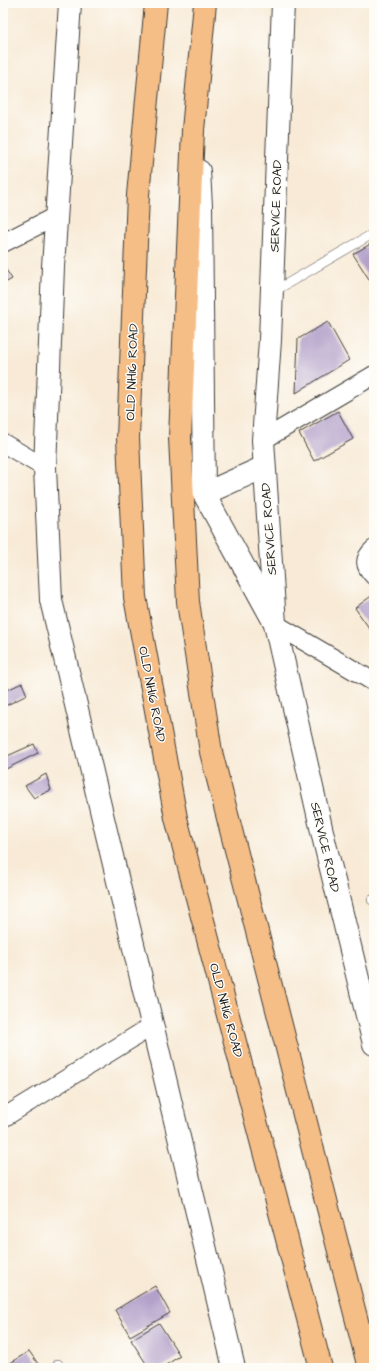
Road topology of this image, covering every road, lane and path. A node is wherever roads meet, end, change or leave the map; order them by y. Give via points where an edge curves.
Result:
1 (70, 3) edge
2 (156, 3) edge
3 (205, 3) edge
4 (283, 3) edge
5 (195, 114) junction
6 (56, 216) junction
7 (374, 233) edge
8 (3, 243) edge
9 (271, 293) junction
10 (374, 375) edge
11 (264, 440) junction
12 (3, 443) edge
13 (264, 467) junction
14 (44, 468) junction
15 (204, 494) junction
16 (374, 549) edge
17 (374, 576) edge
18 (275, 624) junction
19 (374, 682) edge
20 (152, 1026) junction
21 (374, 1044) edge
22 (3, 1118) edge
23 (234, 1368) edge
24 (321, 1368) edge
25 (369, 1368) edge

1 - 6 street
2 - 24 main road, OLD NH16 ROAD via 138,195 128,438 135,597 176,818
3 - 5 main road
4 - 9 street, SERVICE ROAD
5 - 15 street via 201,206
5 - 25 main road via 180,438 188,602 210,752
6 - 8 street
6 - 14 street
7 - 9 lane
9 - 11 street, SERVICE ROAD
10 - 11 street
11 - 13 street, SERVICE ROAD
12 - 14 street
13 - 15 street
13 - 18 street, SERVICE ROAD
14 - 20 street via 51,600
15 - 18 street
16 - 17 street via 366,562
18 - 19 street
18 - 21 street, SERVICE ROAD
20 - 22 street
20 - 23 street

